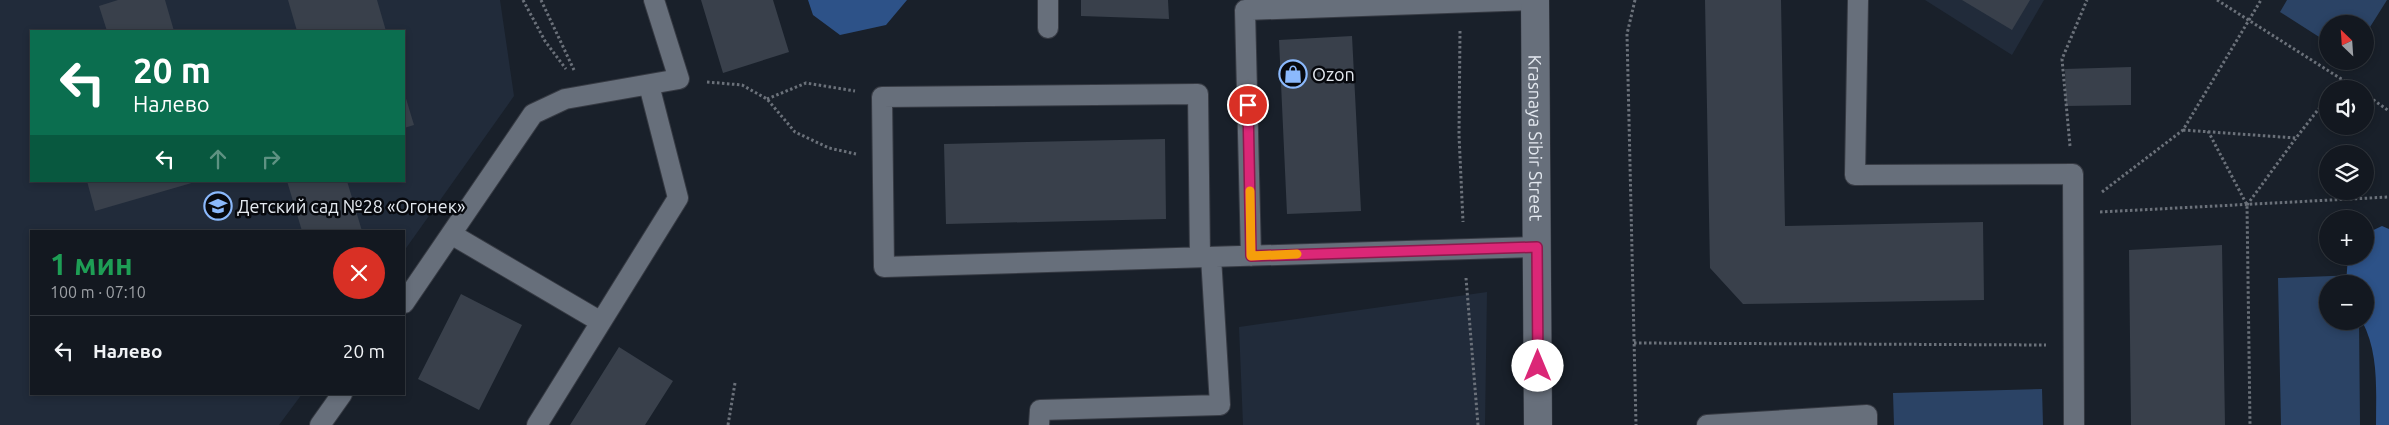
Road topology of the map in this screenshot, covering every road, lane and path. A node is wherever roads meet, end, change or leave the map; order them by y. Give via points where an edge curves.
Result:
1 (523, 0) edge
2 (541, 0) edge
3 (654, 0) edge
4 (1048, 0) edge
5 (1534, 0) edge
6 (1635, 0) edge
7 (1858, 0) edge
8 (2087, 0) edge
9 (2216, 0) edge
10 (2261, 0) edge
11 (1460, 3) junction
12 (2249, 20) junction
13 (1048, 28) dead end
14 (679, 79) junction
15 (2342, 79) edge
16 (649, 84) junction
17 (586, 95) junction
18 (882, 97) junction
19 (767, 99) junction
20 (2374, 100) edge
21 (2319, 109) edge
22 (2389, 111) edge
23 (2184, 130) junction
24 (2208, 131) junction
25 (2296, 138) junction
26 (883, 160) junction
27 (2073, 174) junction
28 (2389, 197) edge
29 (2247, 205) junction
30 (2073, 214) junction
31 (451, 234) junction
32 (1537, 247) junction
33 (1464, 249) junction
34 (1251, 256) junction
35 (1206, 257) junction
36 (405, 302) edge
37 (601, 322) junction
38 (1634, 343) junction
39 (2074, 345) junction
40 (735, 383) dead end
41 (341, 395) edge
42 (320, 425) edge
43 (537, 425) edge
44 (728, 425) edge
45 (1040, 425) edge
46 (1478, 425) edge
47 (1538, 425) edge
48 (1636, 425) edge
49 (1706, 425) edge
50 (1867, 425) edge
51 (2074, 425) edge
52 (2250, 425) edge

1 - 17 path via 545,41
2 - 17 path
3 - 14 lane
4 - 13 lane
5 - 11 lane
5 - 32 street, Krasnaya Sibir Street
6 - 38 path via 1628,34
7 - 27 lane via 1855,175
8 - 27 path via 2062,59
9 - 12 path
10 - 12 path
11 - 33 path via 1459,135
11 - 34 lane via 1245,10
12 - 15 path
12 - 23 path
14 - 16 lane
14 - 19 path via 742,85
16 - 17 lane
16 - 37 lane via 678,198
17 - 31 lane via 533,114
18 - 19 path via 806,83
18 - 26 lane
18 - 35 lane via 1198,94
19 - 26 path via 795,132 829,148
20 - 22 path
21 - 25 path
23 - 24 path
23 - 30 path
24 - 25 path
24 - 29 path
25 - 29 path
26 - 35 lane via 884,267
27 - 30 lane
28 - 29 path
29 - 30 path
29 - 52 path
30 - 39 lane
31 - 36 lane
31 - 37 lane
32 - 33 lane
32 - 47 street, Krasnaya Sibir Street
33 - 34 lane
33 - 46 path
34 - 35 lane
35 - 45 lane via 1220,405 1040,410
37 - 43 lane
38 - 39 path
38 - 48 path
39 - 51 lane
40 - 44 path
41 - 42 lane
49 - 50 lane via 1866,415

